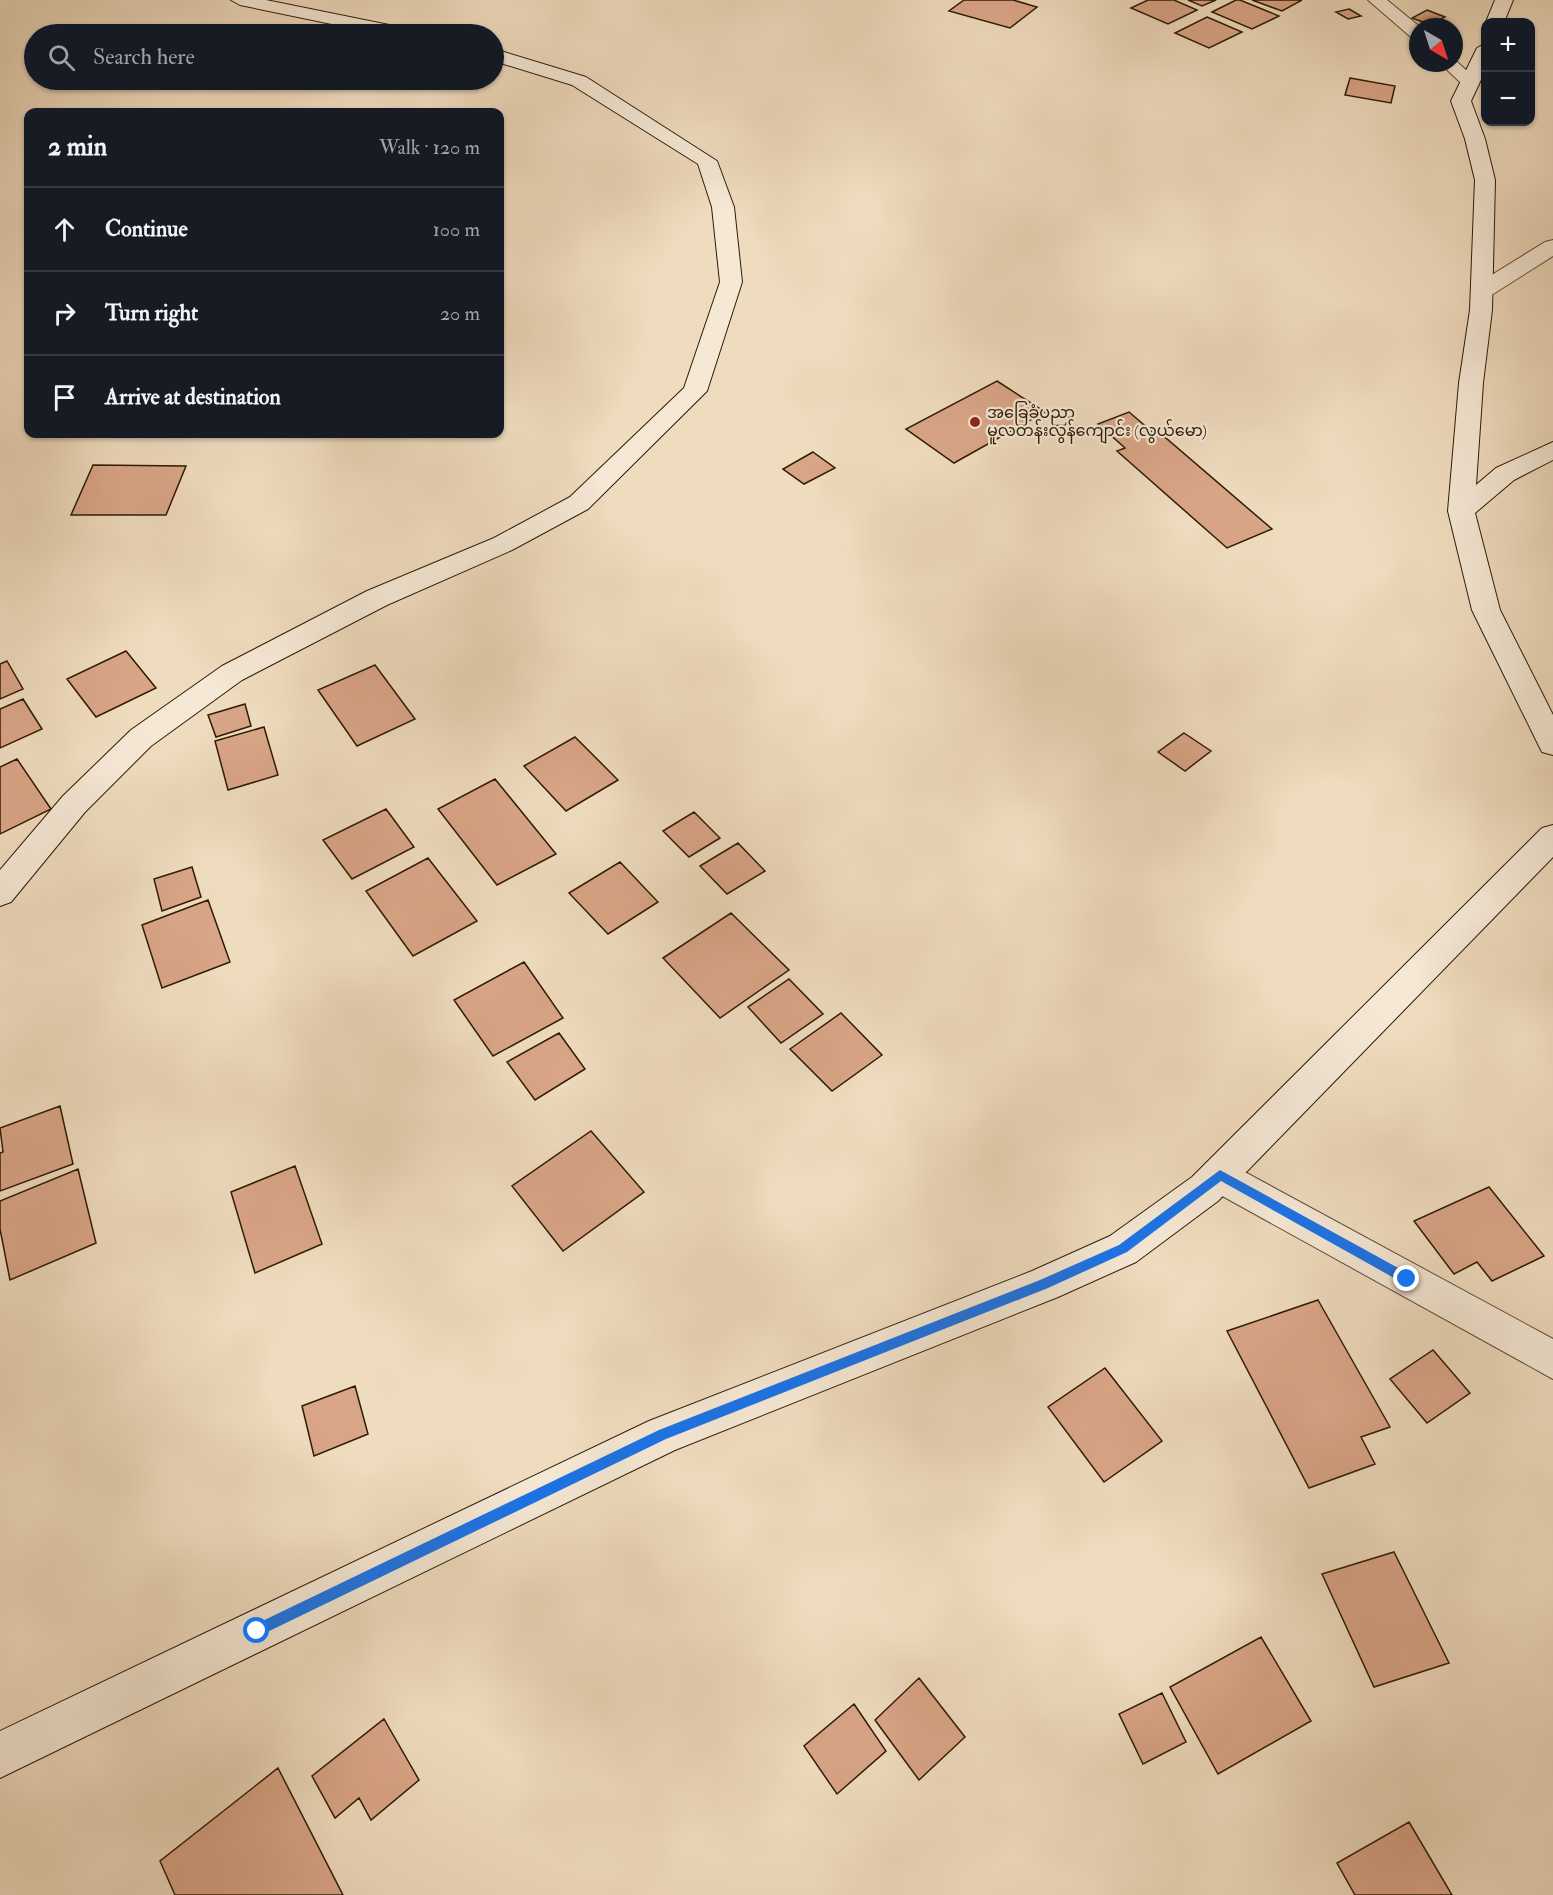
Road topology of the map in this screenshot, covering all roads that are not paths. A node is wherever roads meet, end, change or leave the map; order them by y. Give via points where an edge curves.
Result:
1 (240, 0) edge
2 (1377, 0) edge
3 (1504, 0) edge
4 (1497, 18) edge
5 (356, 24) edge
6 (1409, 27) edge
7 (1481, 56) edge
8 (504, 58) edge
9 (1459, 72) edge
10 (1469, 81) junction
11 (1553, 247) edge
12 (1482, 291) junction
13 (1553, 450) edge
14 (1461, 511) junction
15 (1553, 744) edge
16 (1553, 837) edge
17 (0, 893) edge
18 (1220, 1175) junction
19 (1553, 1360) edge
20 (0, 1755) edge

1 - 5 street
2 - 6 lane
3 - 4 street
7 - 10 street
8 - 17 street via 579,81 707,161 723,207 731,282 695,391 579,503 504,544 377,598 232,673 141,738 75,804
9 - 10 lane
10 - 12 street via 1461,101 1485,180
11 - 12 street
12 - 14 street
13 - 14 street via 1505,474
14 - 15 street via 1486,610
16 - 18 street
18 - 19 street
18 - 20 street via 1123,1248 1044,1284 663,1435

